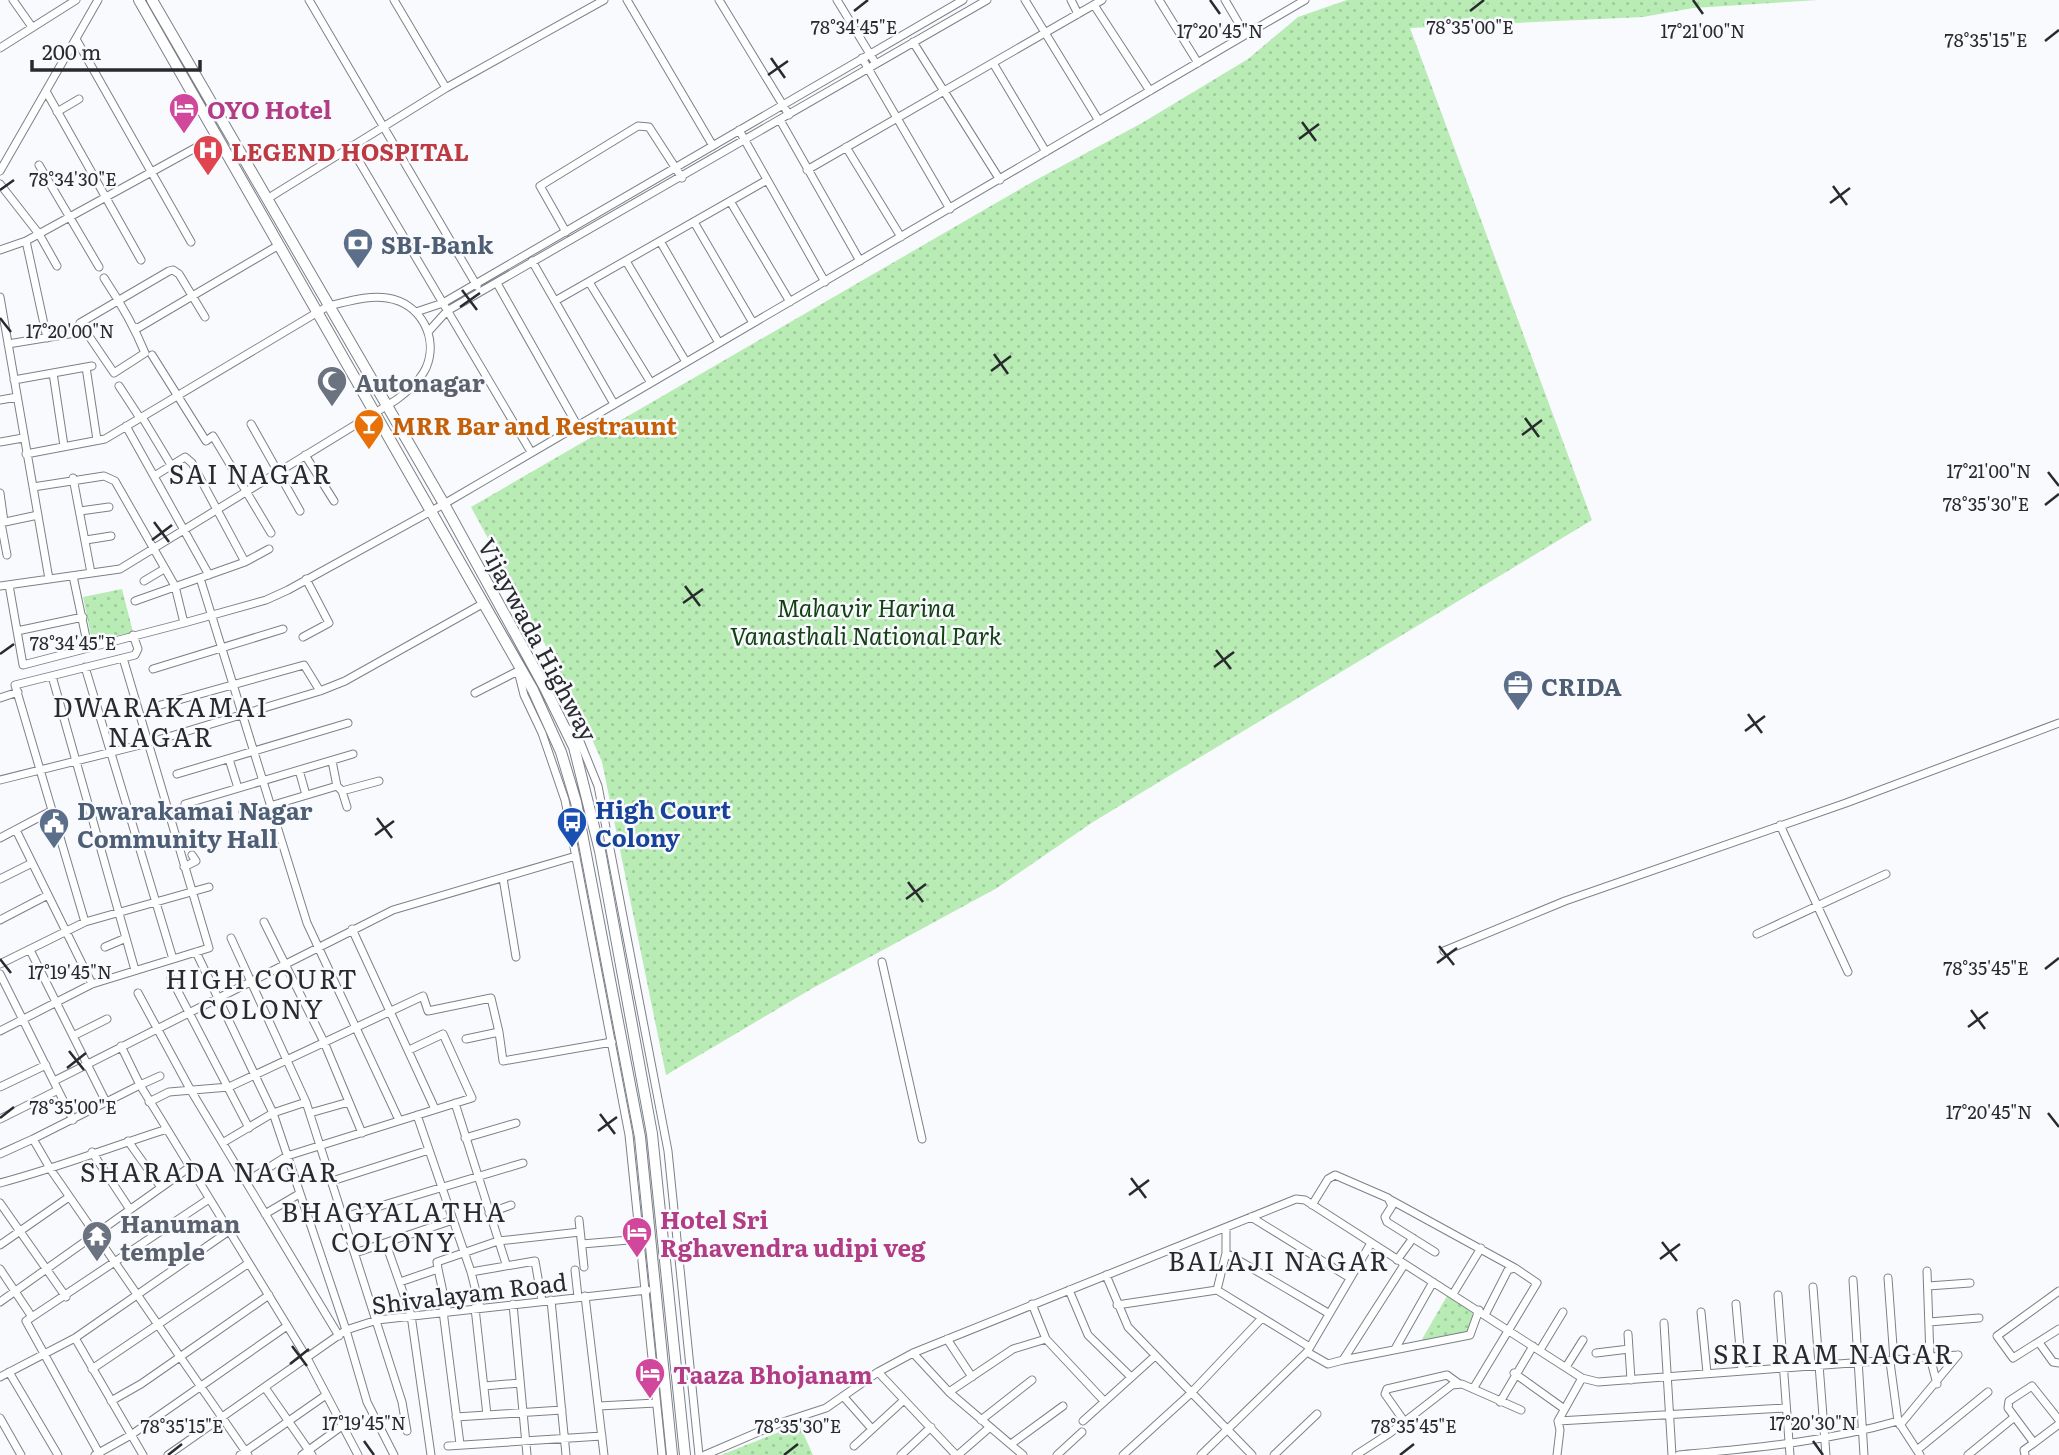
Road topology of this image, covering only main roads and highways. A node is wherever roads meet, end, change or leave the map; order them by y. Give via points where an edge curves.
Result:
1 (139, 0) edge
2 (152, 0) edge
3 (672, 1455) edge
4 (685, 1455) edge

1 - 3 highway, Vijaywada Highway via 551,727 576,802 640,1137
2 - 4 highway, Vijaywada Highway via 443,504 565,726 581,769 652,1134

